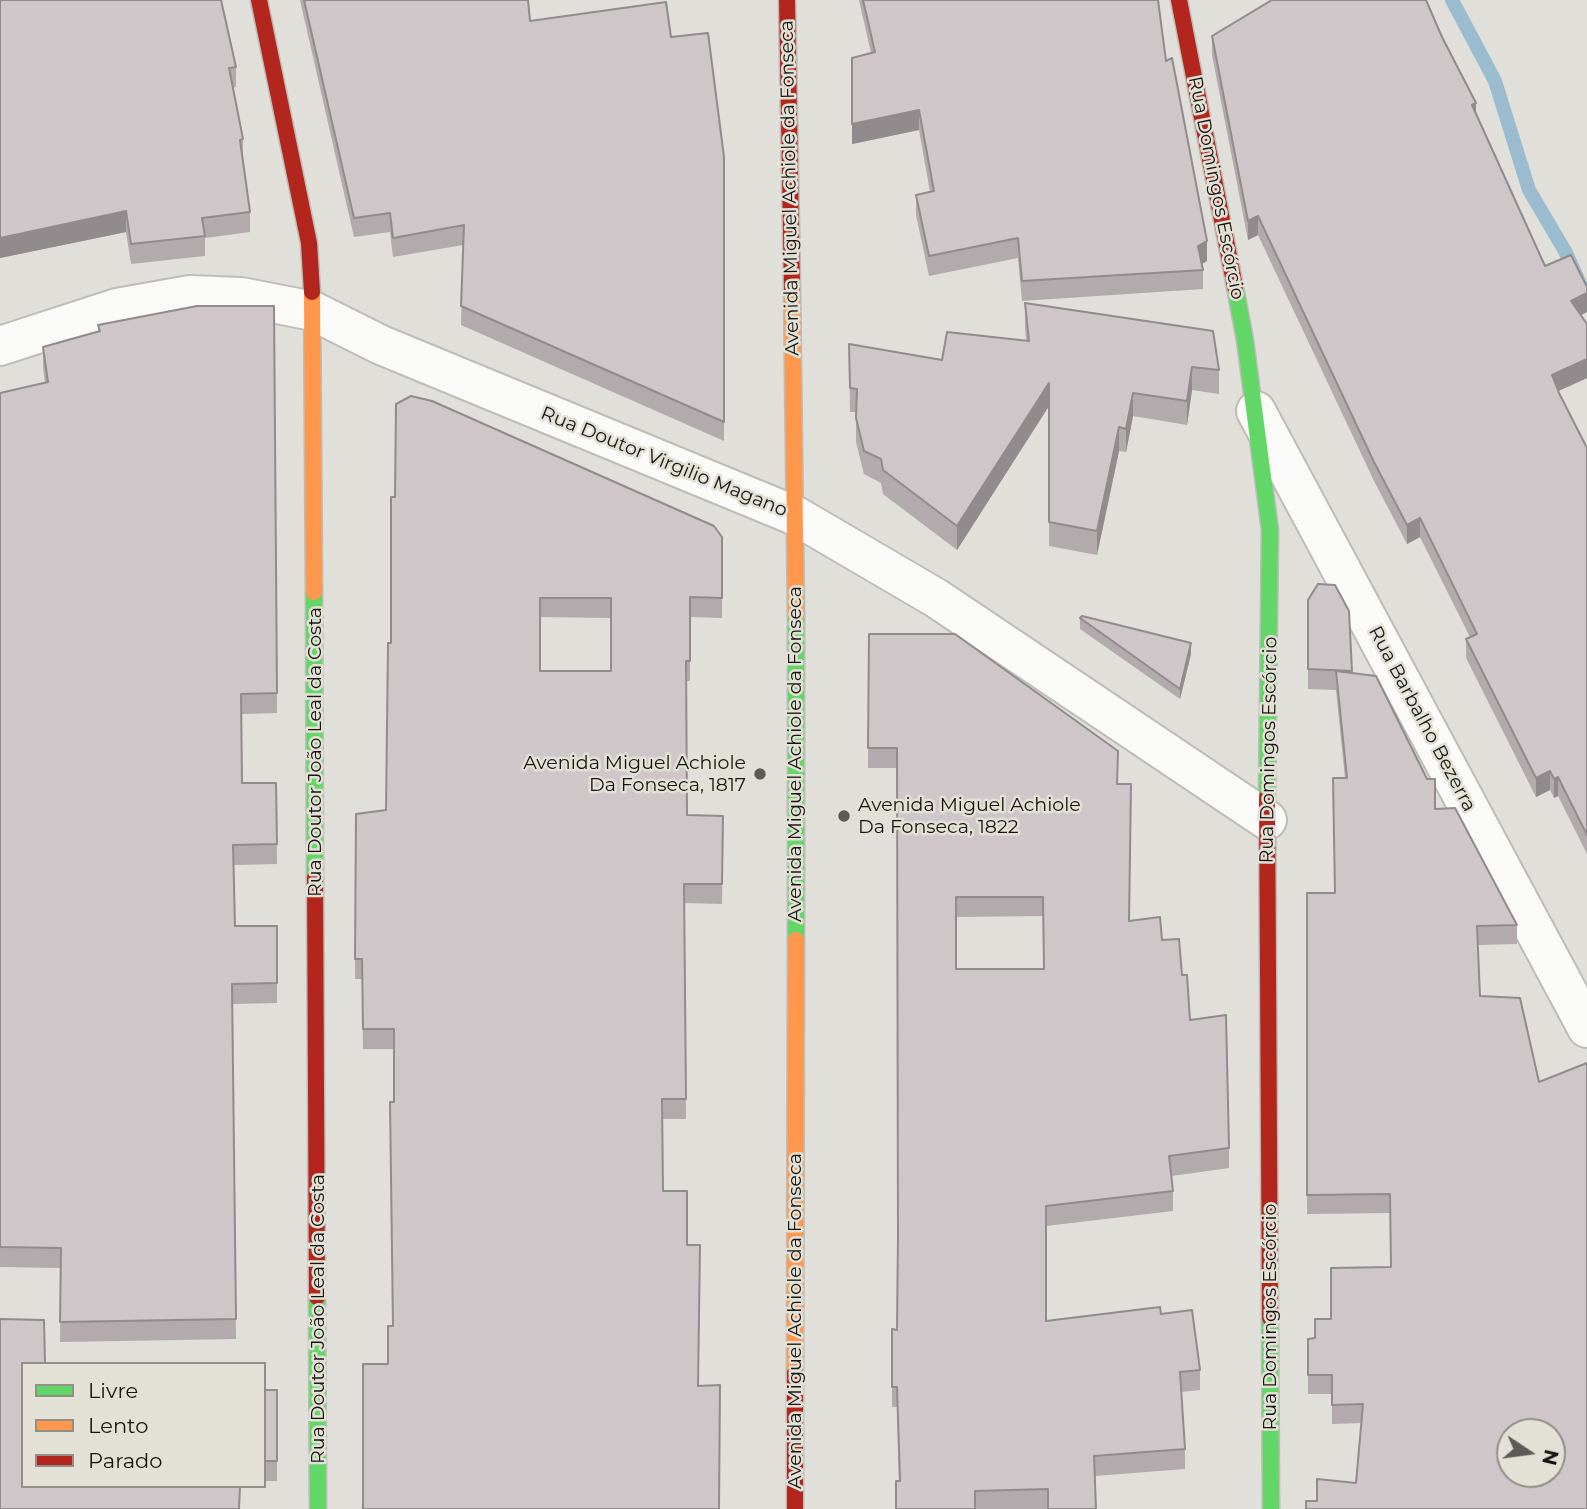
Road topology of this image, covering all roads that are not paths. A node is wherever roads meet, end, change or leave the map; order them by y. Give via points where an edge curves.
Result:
1 (259, 0) edge
2 (787, 0) edge
3 (1179, 0) edge
4 (313, 311) junction
5 (0, 346) edge
6 (1256, 411) junction
7 (796, 516) junction
8 (1267, 820) junction
9 (1587, 1028) edge
10 (318, 1509) edge
11 (794, 1509) edge
12 (1271, 1509) edge

1 - 4 street, Rua Doutor João Leal da Costa via 309,243
2 - 7 street, Avenida Miguel Achiole da Fonseca
3 - 6 street, Rua Domingos Escórcio
4 - 5 street, Rua Doutor Virgilio Magano via 241,297 190,295 117,308
4 - 7 street, Rua Doutor Virgilio Magano via 381,345
4 - 10 street, Rua Doutor João Leal da Costa
6 - 8 street, Rua Domingos Escórcio via 1270,530
6 - 9 street, Rua Barbalho Bezerra
7 - 8 street, Rua Doutor Virgilio Magano via 936,598
7 - 11 street, Avenida Miguel Achiole da Fonseca
8 - 12 street, Rua Domingos Escórcio

